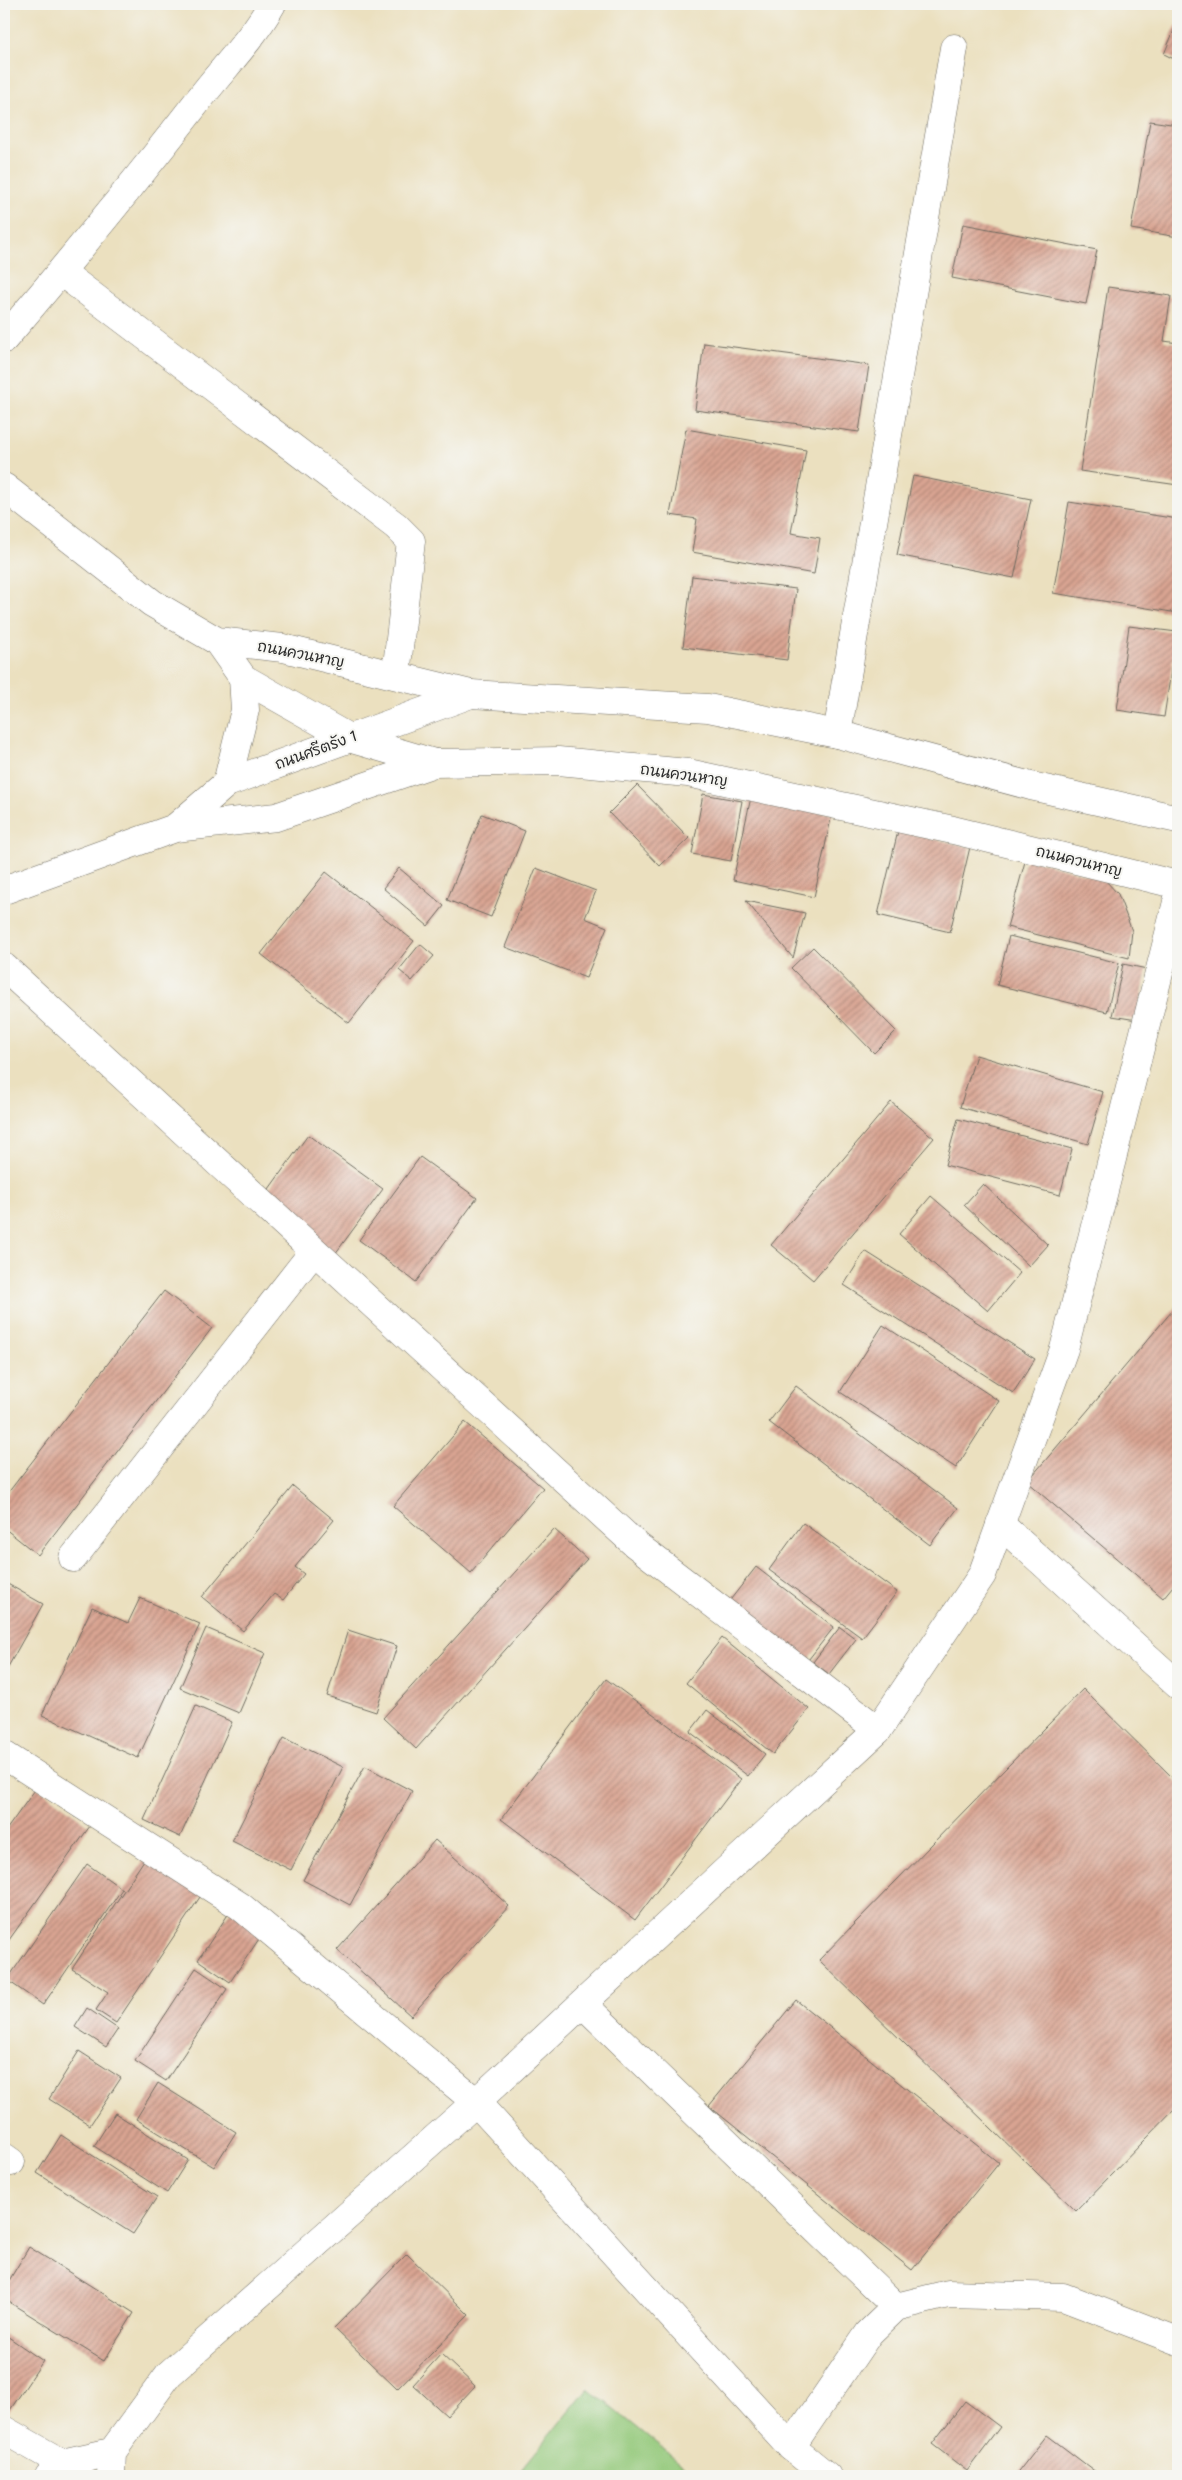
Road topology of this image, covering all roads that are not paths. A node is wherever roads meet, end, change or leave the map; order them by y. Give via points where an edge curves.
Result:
1 (272, 4) edge
2 (954, 48) dead end
3 (61, 272) junction
4 (4, 339) edge
5 (4, 487) edge
6 (217, 641) junction
7 (396, 675) junction
8 (243, 678) junction
9 (470, 694) junction
10 (838, 734) junction
11 (349, 738) junction
12 (434, 764) junction
13 (227, 783) junction
14 (1178, 819) edge
15 (175, 828) junction
16 (1178, 885) edge
17 (4, 890) edge
18 (1178, 898) edge
19 (4, 968) edge
20 (314, 1250) junction
21 (1000, 1524) junction
22 (73, 1558) dead end
23 (1178, 1685) edge
24 (878, 1730) junction
25 (4, 1754) edge
26 (583, 2004) junction
27 (476, 2102) junction
28 (896, 2307) junction
29 (1178, 2341) edge
30 (4, 2430) edge
31 (791, 2447) junction
32 (112, 2464) edge
33 (56, 2470) edge
34 (827, 2476) edge

1 - 3 street via 261,23
2 - 10 street
3 - 4 street
3 - 7 street via 388,520 411,541
5 - 6 street, ถนนควนหาญ via 152,603
6 - 7 street, ถนนควนหาญ via 284,648
6 - 8 street, ถนนควนหาญ
7 - 9 street, ถนนควนหาญ
8 - 11 street, ถนนควนหาญ
8 - 13 street via 245,710
9 - 10 street, ถนนควนหาญ via 708,708
9 - 11 street, ถนนศรีตรัง 1
10 - 14 street, ถนนควนหาญ via 1031,786
11 - 12 street, ถนนควนหาญ
11 - 13 street, ถนนศรีตรัง 1
12 - 15 street, ถนนศรีตรัง 1 via 276,817
12 - 16 street, ถนนควนหาญ via 558,760 688,773 953,830
13 - 15 street, ถนนศรีตรัง 1
15 - 17 street, ถนนศรีตรัง 1
18 - 21 street via 1064,1349
19 - 20 street
20 - 22 street
20 - 24 street via 635,1544
21 - 23 street
21 - 24 street via 982,1575
24 - 26 street
25 - 27 street via 240,1906
26 - 27 street
26 - 28 street
27 - 31 street
27 - 32 street via 169,2374
28 - 29 street via 948,2294 1063,2297
28 - 31 street via 869,2333
30 - 33 street
31 - 34 street
32 - 33 street

